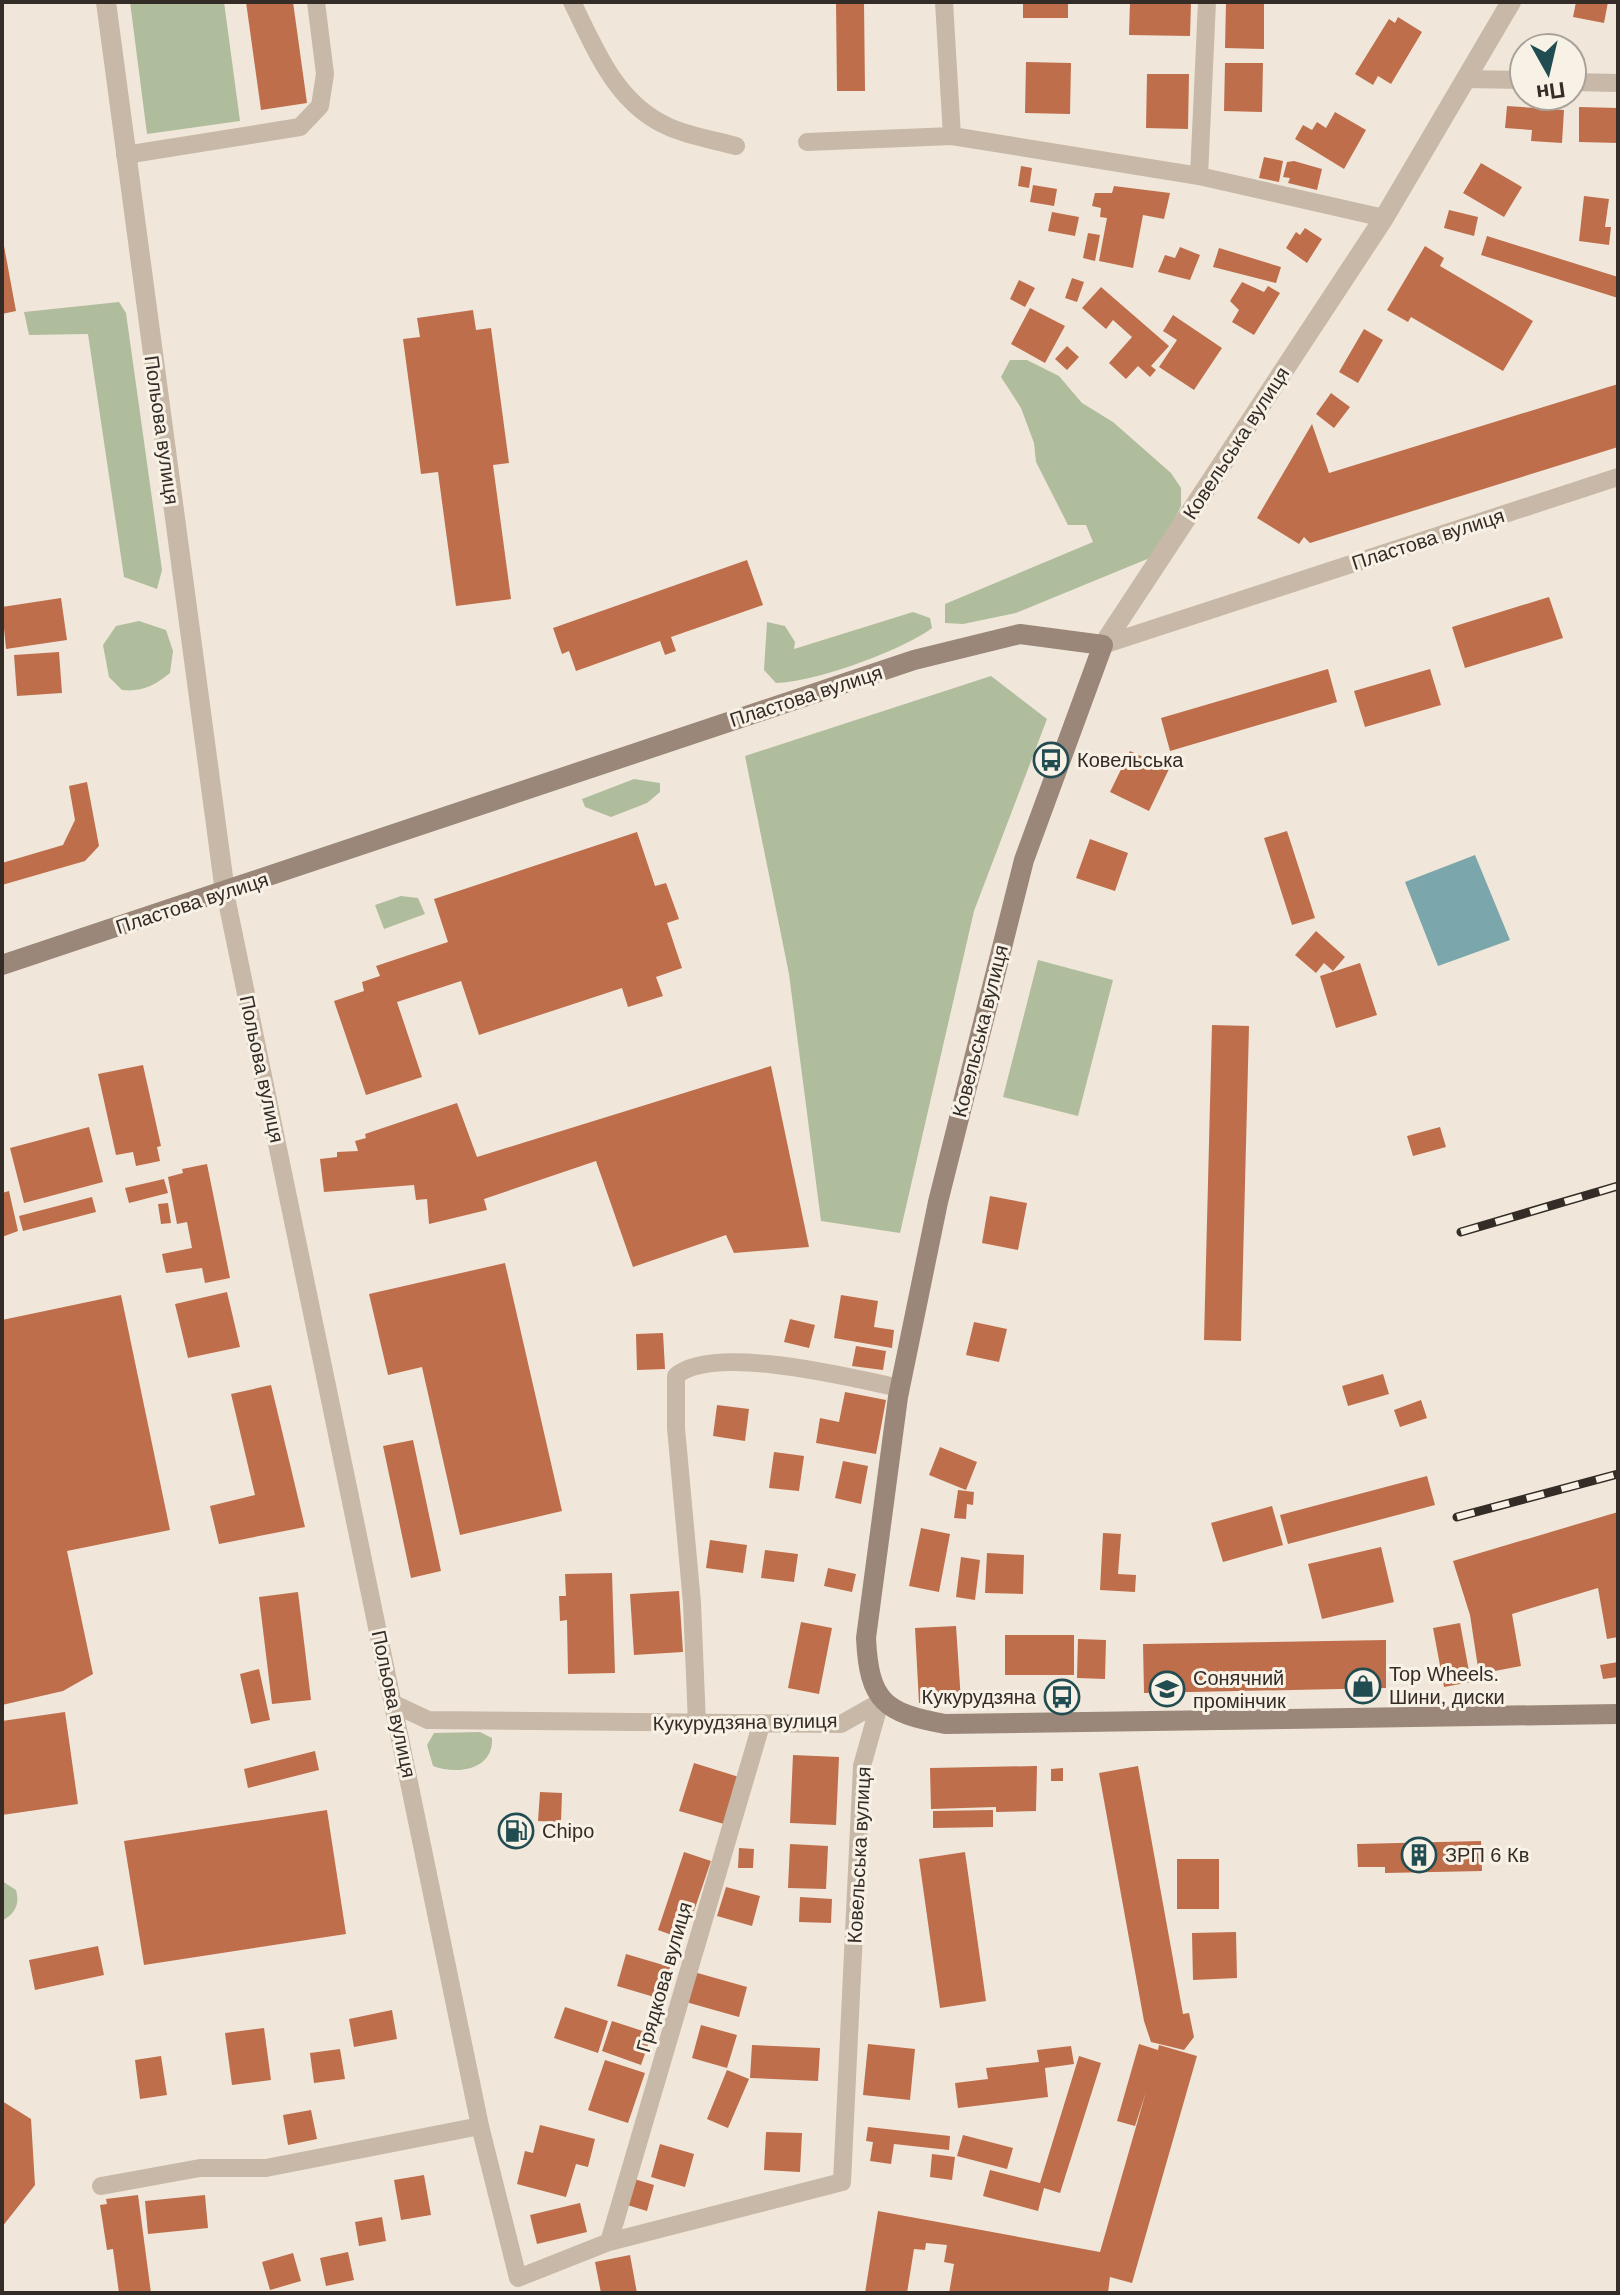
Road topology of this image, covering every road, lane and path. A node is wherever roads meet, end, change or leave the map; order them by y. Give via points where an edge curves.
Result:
1 (106, 2) edge
2 (316, 2) edge
3 (572, 2) edge
4 (944, 2) edge
5 (1207, 2) edge
6 (1511, 2) edge
7 (1465, 79) junction
8 (1508, 80) edge
9 (1588, 82) edge
10 (1618, 83) edge
11 (952, 136) junction
12 (807, 142) dead end
13 (736, 146) dead end
14 (125, 155) junction
15 (1199, 176) junction
16 (1384, 218) junction
17 (1618, 477) edge
18 (1103, 645) junction
19 (225, 892) junction
20 (2, 965) edge
21 (900, 1388) junction
22 (880, 1702) junction
23 (394, 1704) junction
24 (1618, 1714) edge
25 (697, 1724) junction
26 (761, 1725) junction
27 (480, 2126) junction
28 (101, 2186) dead end
29 (609, 2242) junction

1 - 14 street, Польова вулиця
2 - 14 street via 325,74 320,106 300,127
3 - 13 street via 612,81 638,109 669,128
4 - 11 street
5 - 15 street
6 - 7 street, Ковельська вулиця
7 - 8 street
7 - 16 street, Ковельська вулиця
9 - 10 street
11 - 12 street
11 - 15 street
14 - 19 street, Польова вулиця
15 - 16 street
16 - 18 street, Ковельська вулиця
17 - 18 street, Пластова вулиця
18 - 19 main road, Пластова вулиця via 1020,634 914,660
18 - 21 main road, Ковельська вулиця via 1024,860 1001,942 938,1202
19 - 20 main road, Пластова вулиця
19 - 23 street, Польова вулиця
21 - 22 main road, Ковельська вулиця via 866,1638 867,1669
21 - 25 street via 763,1363 699,1365 676,1376
22 - 24 main road via 906,1717 945,1724
22 - 26 street, Кукурудзяна вулиця via 841,1724
22 - 29 street, Ковельська вулиця via 862,1766 842,2182
23 - 25 street, Кукурудзяна вулиця via 428,1720
23 - 27 street, Польова вулиця
25 - 26 street, Кукурудзяна вулиця
26 - 29 street, Грядкова вулиця
27 - 28 street via 266,2168 200,2168
27 - 29 street, Польова вулиця via 518,2278

